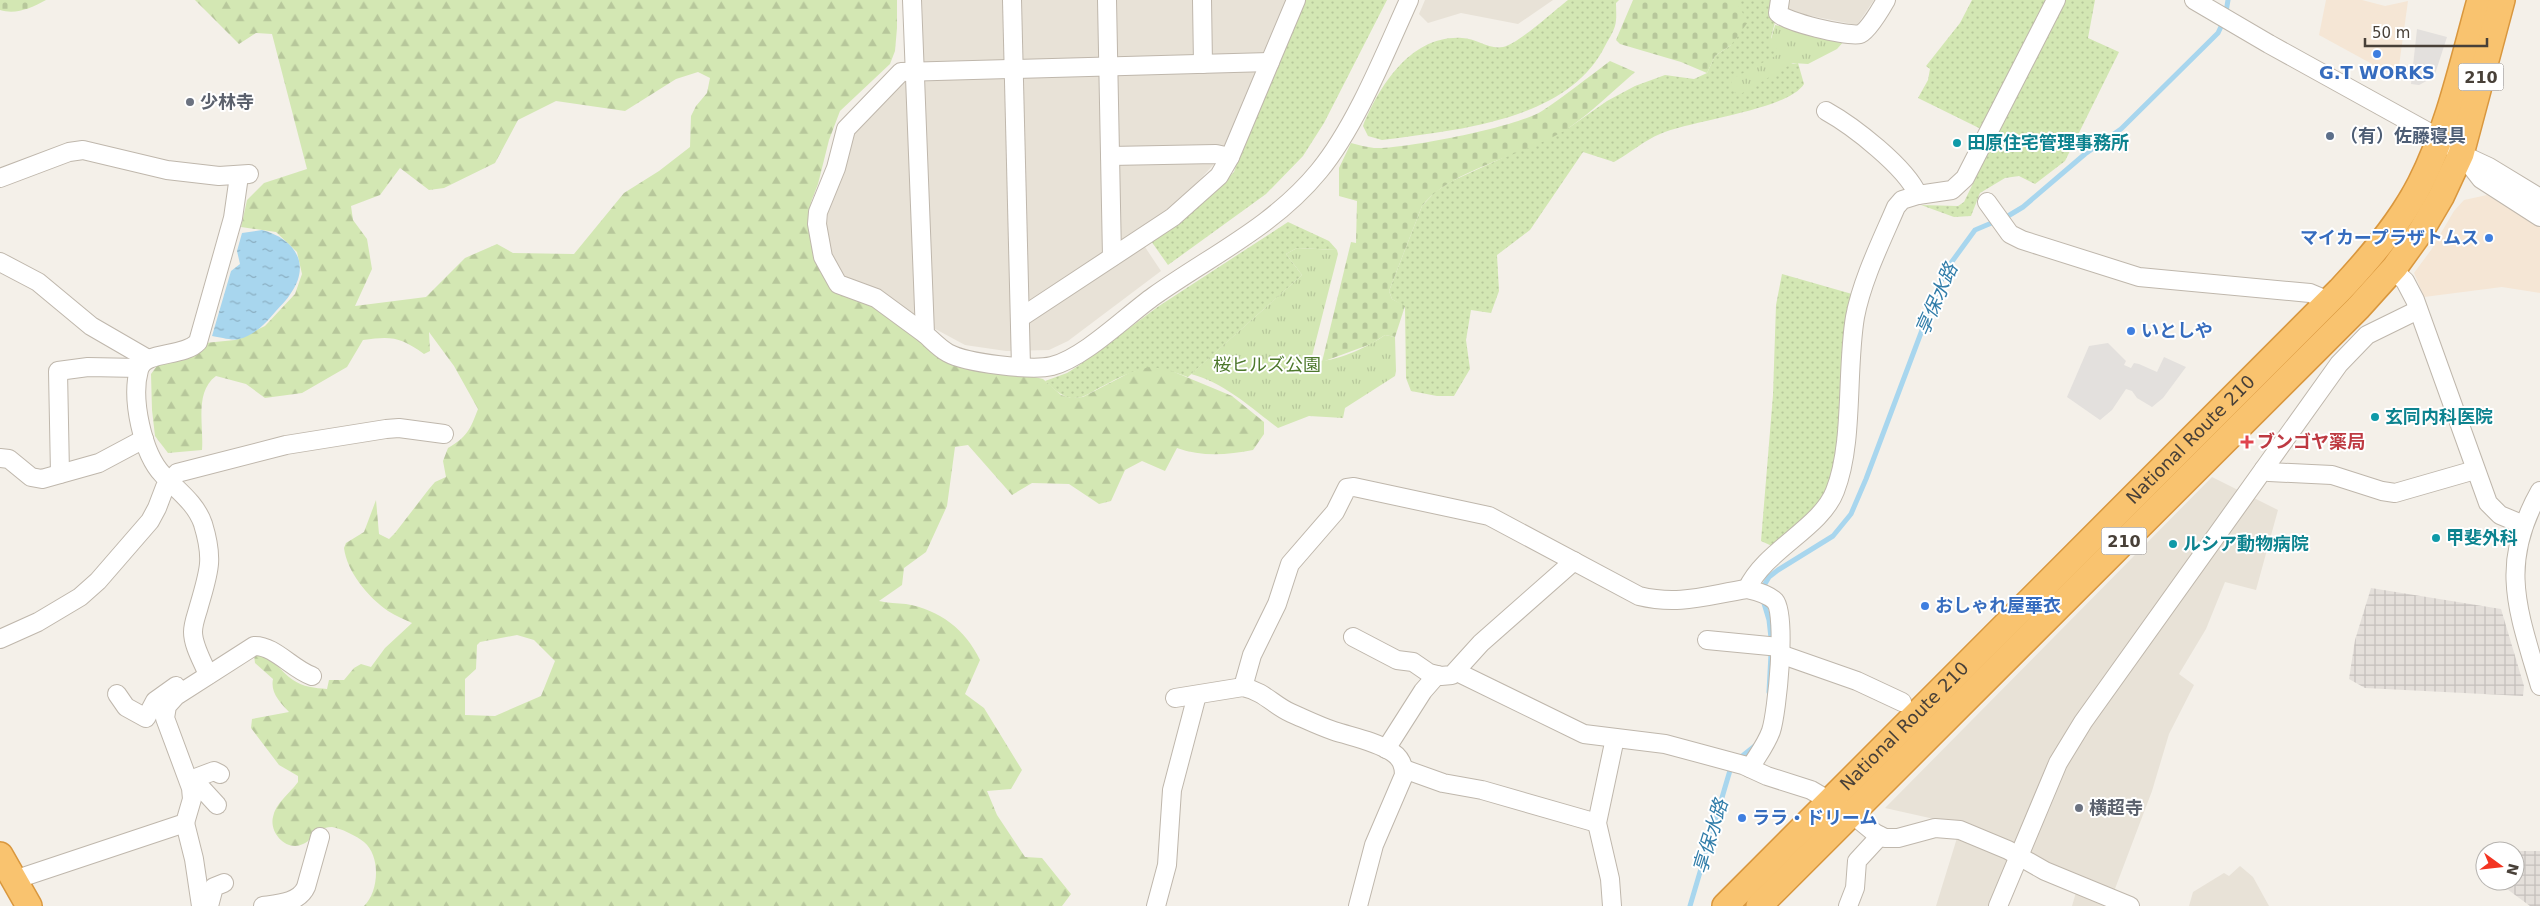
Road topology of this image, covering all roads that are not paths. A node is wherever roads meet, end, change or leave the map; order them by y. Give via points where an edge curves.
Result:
1 (912, 0) edge
2 (1012, 0) edge
3 (1107, 0) edge
4 (1202, 0) edge
5 (1296, 0) edge
6 (1409, 0) edge
7 (1780, 0) edge
8 (1886, 0) edge
9 (2056, 0) edge
10 (2194, 0) edge
11 (2480, 0) edge
12 (2502, 0) edge
13 (1270, 62) junction
14 (1203, 64) junction
15 (1108, 66) junction
16 (1013, 68) junction
17 (914, 71) junction
18 (1826, 111) dead end
19 (2439, 138) junction
20 (2461, 154) junction
21 (1110, 156) junction
22 (1230, 156) junction
23 (0, 178) edge
24 (1918, 195) junction
25 (2540, 198) edge
26 (1987, 202) dead end
27 (2540, 217) edge
28 (1112, 257) junction
29 (0, 262) edge
30 (2393, 270) junction
31 (2329, 301) junction
32 (2418, 310) junction
33 (1020, 318) junction
34 (925, 334) junction
35 (144, 364) junction
36 (1021, 367) junction
37 (444, 434) dead end
38 (144, 439) junction
39 (0, 458) edge
40 (2264, 469) junction
41 (2475, 470) junction
42 (60, 474) junction
43 (169, 480) junction
44 (2540, 491) edge
45 (2524, 525) junction
46 (1574, 561) junction
47 (1757, 592) junction
48 (1353, 637) dead end
49 (0, 639) edge
50 (1707, 640) dead end
51 (1780, 650) junction
52 (1457, 672) junction
53 (208, 675) junction
54 (312, 676) dead end
55 (1437, 676) junction
56 (2540, 686) edge
57 (188, 688) junction
58 (1243, 688) junction
59 (117, 694) dead end
60 (1197, 695) junction
61 (1175, 698) dead end
62 (1902, 702) dead end
63 (1615, 738) junction
64 (1386, 749) junction
65 (1750, 768) junction
66 (1404, 769) junction
67 (220, 774) dead end
68 (192, 780) junction
69 (1830, 801) junction
70 (218, 805) dead end
71 (1852, 814) junction
72 (185, 823) junction
73 (1597, 823) junction
74 (1880, 836) junction
75 (320, 837) dead end
76 (2017, 856) junction
77 (6, 870) edge
78 (224, 883) dead end
79 (29, 906) edge
80 (201, 906) edge
81 (209, 906) edge
82 (263, 906) edge
83 (1156, 906) edge
84 (1358, 906) edge
85 (1612, 906) edge
86 (1725, 906) edge
87 (1759, 906) edge
88 (1848, 906) edge
89 (1998, 906) edge
90 (2130, 906) edge

1 - 17 street
2 - 16 street
3 - 15 street
4 - 14 street
5 - 13 street
6 - 36 street via 1384,57 1331,155 1282,210 1160,292 1075,356 1044,368
7 - 8 street via 1778,13 1784,19 1859,34 1865,31
9 - 24 street via 1964,178 1952,190
10 - 19 street
11 - 19 highway, National Route 210 / 210
12 - 20 highway, National Route 210 / 210
13 - 14 street
13 - 22 street
14 - 15 street
15 - 16 street
15 - 21 street
16 - 17 street
16 - 33 street
17 - 34 street
17 - 34 street via 901,72 846,129 836,168 818,212 817,224 823,258 838,284 882,301
18 - 24 street via 1851,127 1906,174
19 - 20 street
19 - 31 highway, National Route 210 / 210 via 2420,184 2402,214 2376,250
20 - 25 street
20 - 27 street via 2480,179
20 - 30 highway, National Route 210 / 210 via 2422,231
21 - 22 street
21 - 28 street
22 - 28 street via 1219,176 1178,213
23 - 35 street via 69,152 83,150 167,170 244,175 198,342 184,352
24 - 47 street via 1902,200 1896,207 1858,306 1853,330 1845,440 1835,490 1827,506 1761,566
26 - 31 street via 2010,234 2022,240 2139,277 2310,292
28 - 33 street
29 - 35 street via 38,282
30 - 32 street via 2405,281
30 - 71 highway, National Route 210 / 210
31 - 69 highway, National Route 210 / 210
32 - 40 street via 2377,328 2353,347
32 - 41 street
33 - 36 street
34 - 36 street via 959,358
35 - 38 street via 139,414
35 - 42 street via 58,371
37 - 43 street via 399,428 305,441 177,473
38 - 42 street via 114,457
38 - 43 street via 156,467
39 - 42 street via 9,459 34,478
40 - 41 street via 2269,472 2337,476 2395,493
40 - 76 street via 2071,740
41 - 45 street via 2491,507 2505,518
43 - 49 street via 154,515 98,581 80,597 52,614
43 - 53 street via 198,512 210,551 210,569 193,629
44 - 45 street
45 - 56 street via 2514,586
46 - 47 street via 1618,586 1654,599 1698,600
46 - 52 street via 1481,643
46 - 58 street via 1489,516 1350,486 1335,512 1290,564 1277,604 1252,655
47 - 51 street via 1775,601
48 - 55 street via 1397,660 1413,662
50 - 51 street
51 - 62 street
51 - 65 street via 1773,723 1768,739
52 - 55 street
52 - 63 street via 1584,734
53 - 54 street via 247,648 258,646
53 - 57 street
55 - 64 street via 1423,691
57 - 59 street via 174,686 155,701 146,718 126,707
57 - 68 street via 169,703 165,718
58 - 60 street
58 - 64 street via 1260,692 1290,712 1325,728
60 - 61 street
60 - 83 street via 1172,790 1167,865
63 - 65 street via 1665,744
63 - 73 street
64 - 66 street via 1399,758
65 - 69 street via 1811,790
66 - 73 street via 1443,783 1482,790
66 - 84 street via 1374,845
67 - 68 street via 214,771
68 - 70 street
68 - 72 street via 192,799
69 - 71 street
69 - 86 highway, National Route 210 / 210
71 - 74 street
71 - 87 highway, National Route 210 / 210
72 - 77 street
72 - 80 street
73 - 85 street via 1610,879
74 - 76 street via 1898,838 1925,830 1951,828
74 - 88 street via 1857,861 1855,888
75 - 82 street via 302,894 282,903
76 - 89 street
76 - 90 street
77 - 79 highway
78 - 81 street via 214,887

